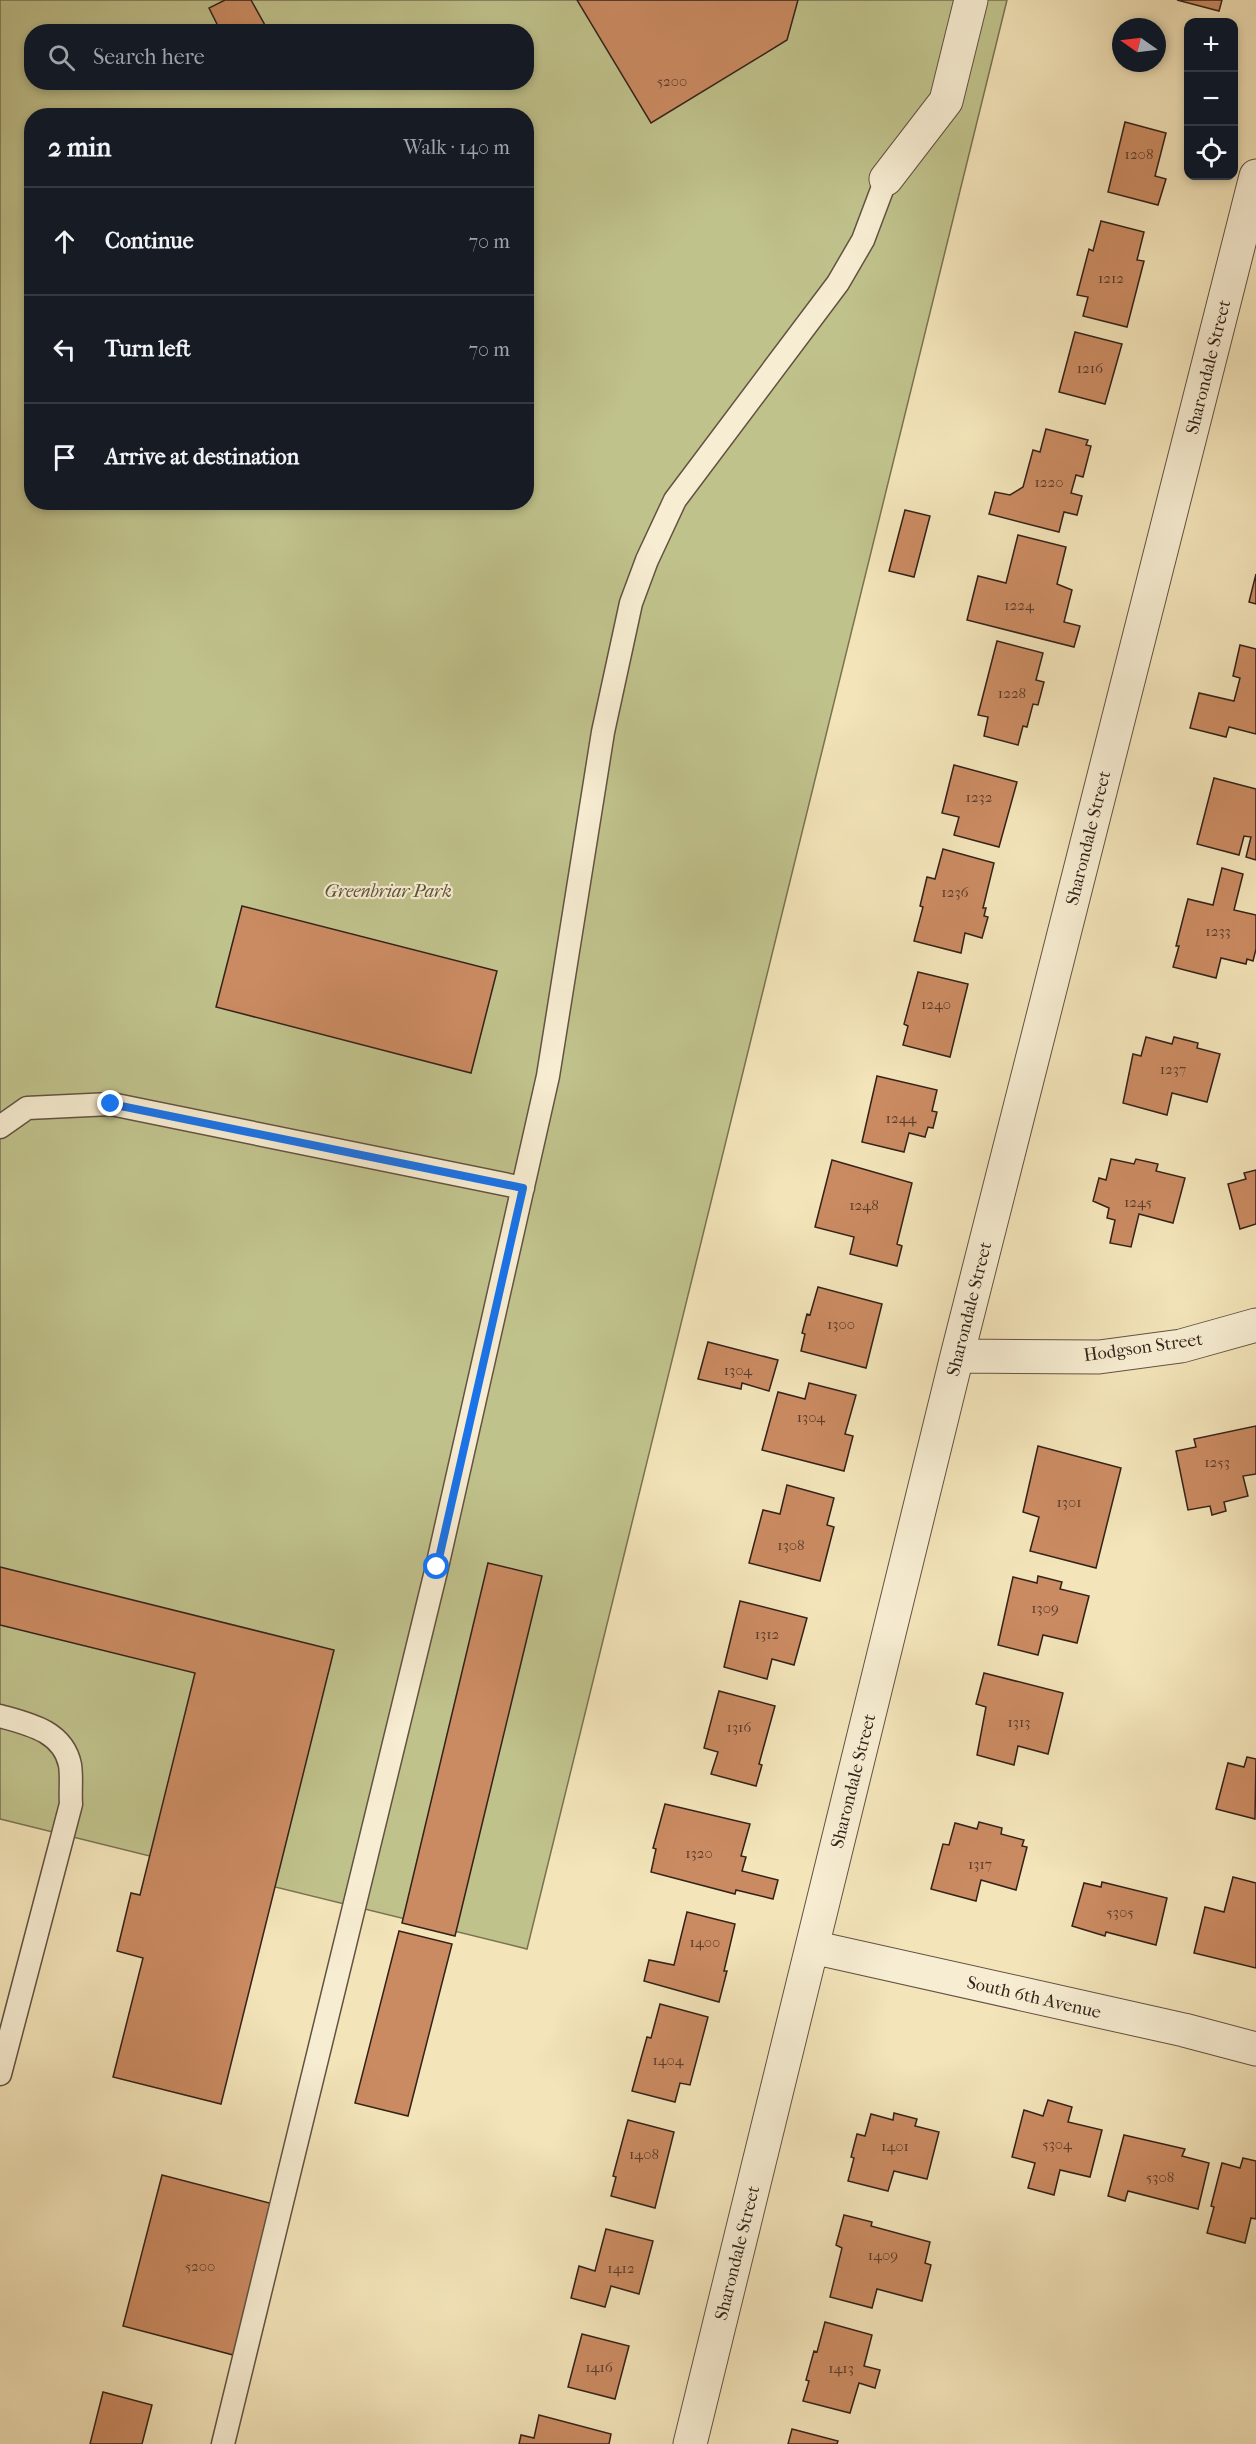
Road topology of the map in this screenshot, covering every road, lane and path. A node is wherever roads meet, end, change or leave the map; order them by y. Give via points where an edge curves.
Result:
1 (972, 0) edge
2 (1256, 176) edge
3 (886, 180) joint
4 (0, 1127) edge
5 (523, 1188) junction
6 (1256, 1325) edge
7 (957, 1356) junction
8 (0, 1716) edge
9 (812, 1947) junction
10 (1256, 2049) edge
11 (0, 2074) edge
12 (223, 2444) edge
13 (690, 2444) edge

1 - 3 street via 946,101
2 - 7 street, Sharondale Street
3 - 5 lane via 862,240 838,283 675,500 631,603 603,732 548,1076
4 - 5 lane via 27,1108 111,1104
5 - 12 lane via 437,1567
6 - 7 street, Hodgson Street via 1181,1346 1099,1358
7 - 9 street, Sharondale Street
8 - 11 lane via 34,1725 56,1738 70,1764 71,1804
9 - 10 street, South 6th Avenue
9 - 13 street, Sharondale Street

